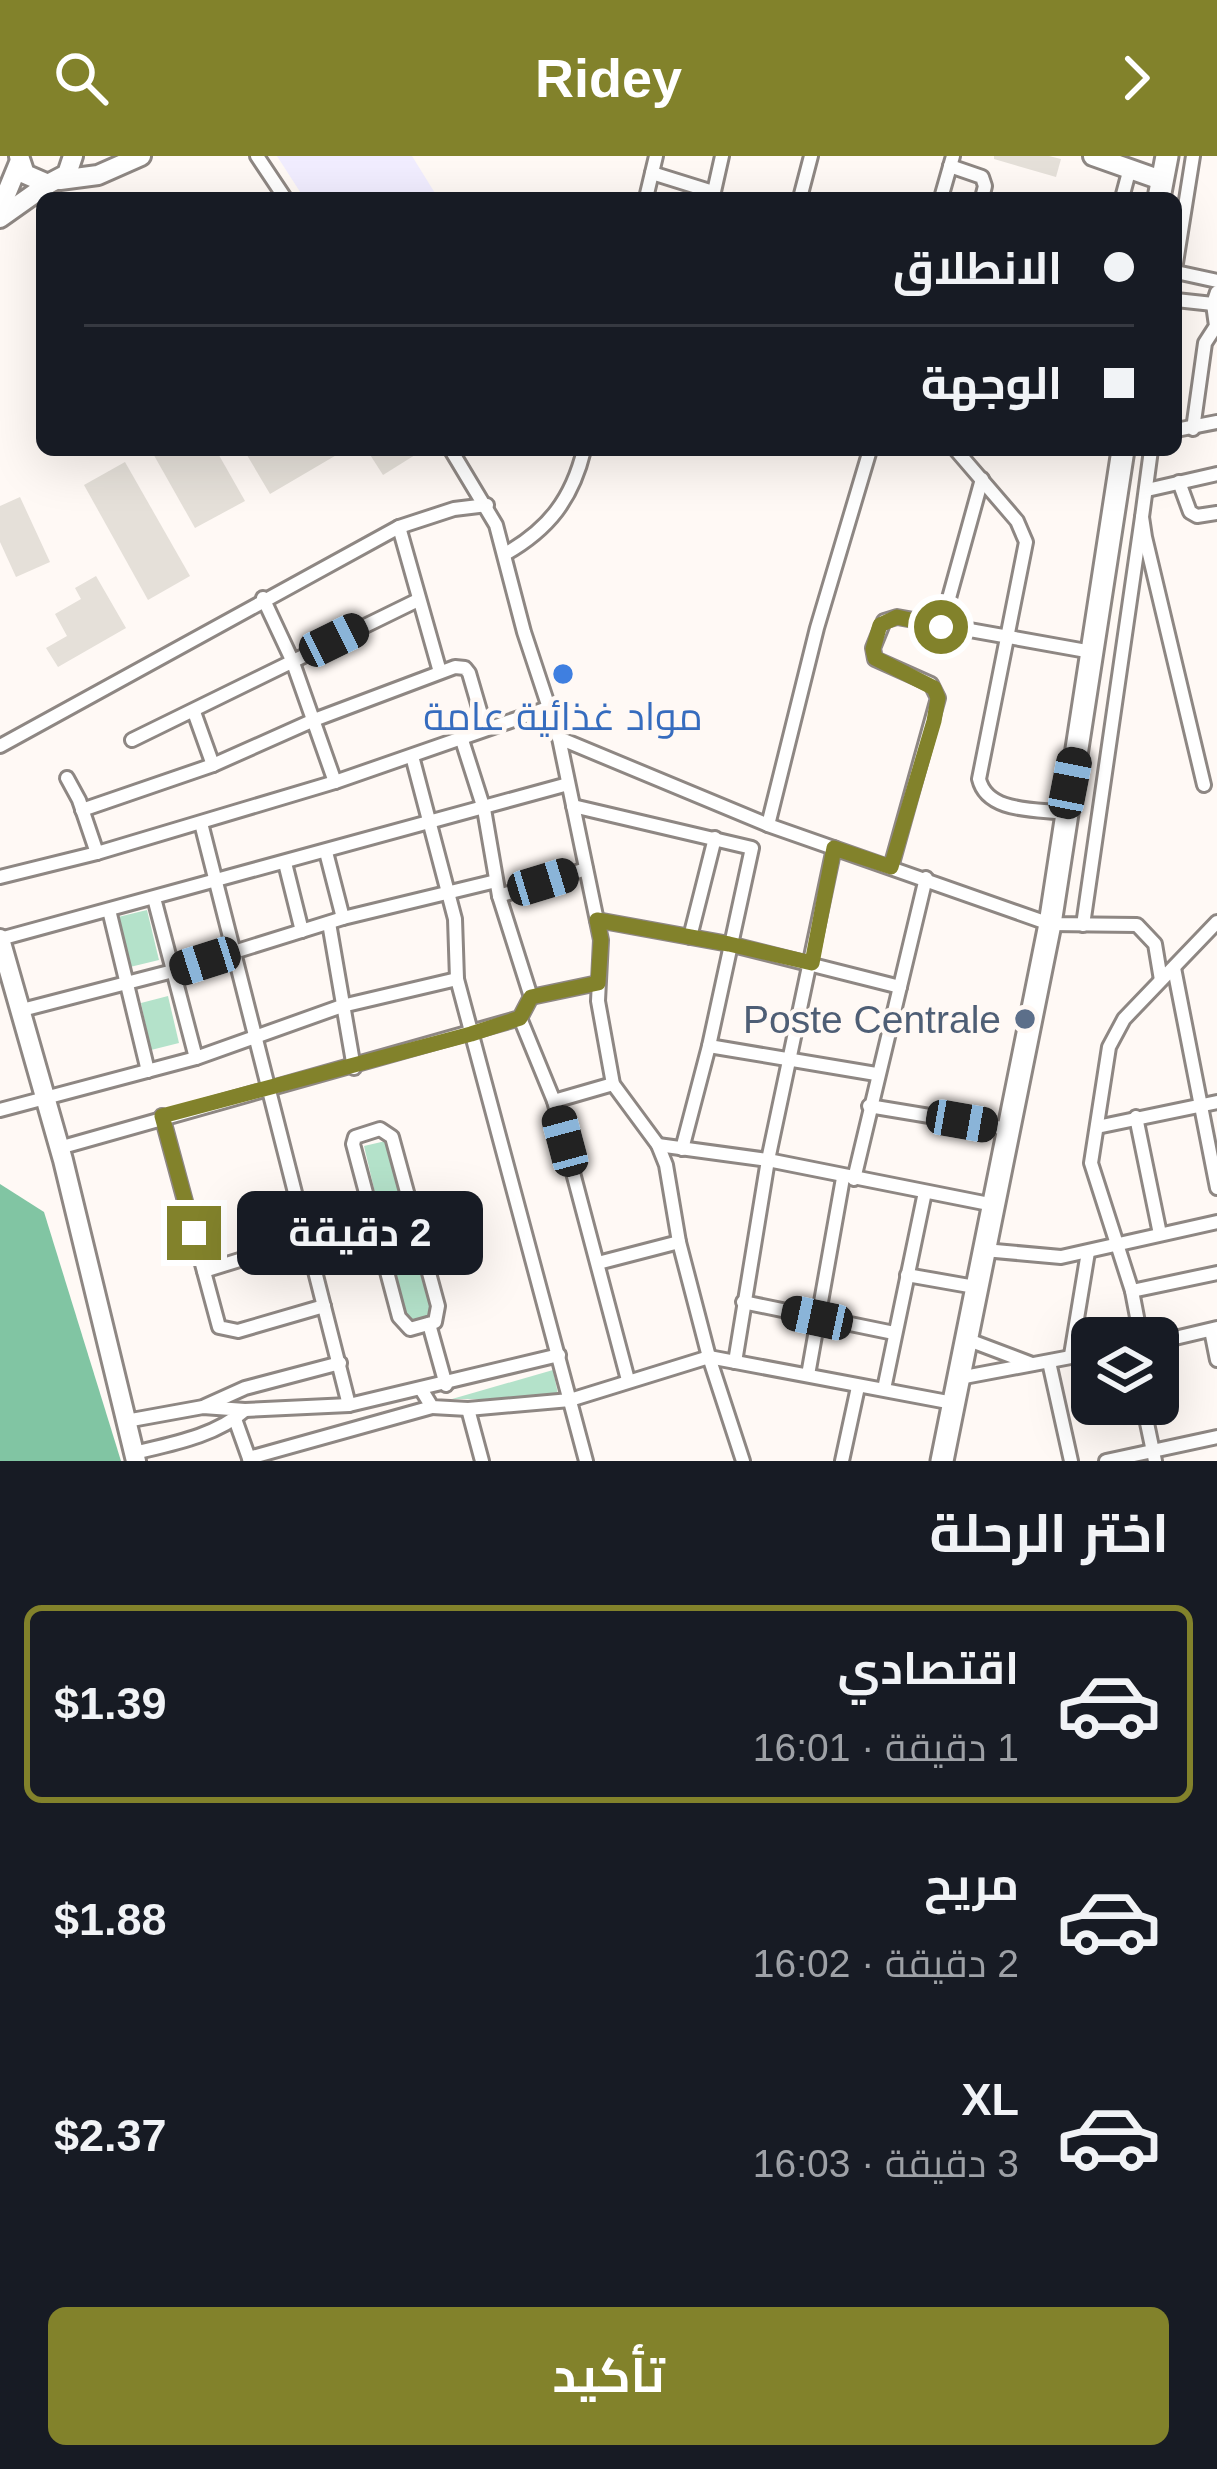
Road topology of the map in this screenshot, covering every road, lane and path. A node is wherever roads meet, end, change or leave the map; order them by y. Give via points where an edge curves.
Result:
1 (74, 156) edge
2 (100, 156) edge
3 (257, 156) edge
4 (656, 156) edge
5 (722, 156) edge
6 (811, 156) edge
7 (1094, 156) edge
8 (1167, 156) edge
9 (1193, 156) edge
10 (139, 157) edge
11 (19, 159) edge
12 (951, 161) edge
13 (1130, 168) junction
14 (652, 173) junction
15 (54, 182) junction
16 (1160, 189) edge
17 (39, 192) edge
18 (281, 192) edge
19 (647, 192) edge
20 (705, 192) edge
21 (714, 192) edge
22 (802, 192) edge
23 (943, 192) edge
24 (984, 192) edge
25 (1124, 192) edge
26 (36, 194) edge
27 (0, 209) edge
28 (0, 218) edge
29 (1182, 228) edge
30 (1182, 270) edge
31 (1217, 281) edge
32 (1215, 298) edge
33 (1182, 300) edge
34 (1216, 328) edge
35 (1217, 422) edge
36 (1193, 429) junction
37 (1182, 430) edge
38 (455, 456) edge
39 (582, 456) edge
40 (868, 456) edge
41 (961, 456) edge
42 (1122, 456) edge
43 (1150, 456) edge
44 (1217, 474) edge
45 (982, 479) junction
46 (1180, 482) junction
47 (1147, 490) junction
48 (487, 505) junction
49 (1217, 513) edge
50 (1142, 517) junction
51 (399, 527) junction
52 (505, 554) junction
53 (263, 598) junction
54 (418, 600) junction
55 (941, 627) junction
56 (1007, 640) junction
57 (1092, 652) junction
58 (292, 660) junction
59 (440, 672) junction
60 (548, 708) junction
61 (194, 712) junction
62 (314, 720) junction
63 (485, 728) junction
64 (461, 737) junction
65 (560, 738) junction
66 (132, 740) dead end
67 (0, 746) edge
68 (412, 756) junction
69 (213, 765) junction
70 (67, 778) dead end
71 (335, 782) junction
72 (568, 784) junction
73 (1204, 785) dead end
74 (573, 806) junction
75 (484, 809) junction
76 (82, 810) junction
77 (1065, 813) junction
78 (763, 822) junction
79 (201, 823) junction
80 (428, 823) junction
81 (715, 838) junction
82 (752, 848) junction
83 (834, 848) junction
84 (326, 852) junction
85 (97, 853) junction
86 (285, 863) junction
87 (891, 867) junction
88 (586, 869) junction
89 (0, 877) edge
90 (926, 878) junction
91 (496, 880) junction
92 (218, 882) junction
93 (448, 893) junction
94 (500, 896) junction
95 (154, 898) junction
96 (109, 910) junction
97 (597, 920) junction
98 (336, 921) junction
99 (1217, 922) edge
100 (1050, 924) junction
101 (1083, 925) junction
102 (302, 931) junction
103 (691, 937) junction
104 (0, 939) edge
105 (729, 944) junction
106 (236, 951) junction
107 (812, 963) junction
108 (1174, 968) junction
109 (173, 971) junction
110 (458, 979) junction
111 (1161, 980) junction
112 (126, 982) junction
113 (598, 983) junction
114 (899, 987) junction
115 (531, 997) junction
116 (341, 1006) junction
117 (22, 1010) junction
118 (520, 1018) junction
119 (471, 1034) junction
120 (253, 1038) junction
121 (709, 1046) junction
122 (196, 1058) junction
123 (789, 1058) junction
124 (354, 1067) junction
125 (148, 1071) junction
126 (876, 1074) junction
127 (613, 1084) junction
128 (269, 1090) junction
129 (46, 1099) junction
130 (554, 1101) junction
131 (1210, 1104) edge
132 (869, 1106) junction
133 (0, 1110) edge
134 (162, 1116) junction
135 (1136, 1118) junction
136 (1097, 1127) junction
137 (1008, 1129) junction
138 (658, 1145) junction
139 (59, 1148) junction
140 (682, 1149) junction
141 (768, 1160) junction
142 (849, 1178) junction
143 (1217, 1188) edge
144 (925, 1192) junction
145 (994, 1205) junction
146 (413, 1216) junction
147 (1217, 1222) edge
148 (375, 1226) junction
149 (1160, 1234) junction
150 (307, 1239) junction
151 (679, 1242) junction
152 (1115, 1242) junction
153 (985, 1250) junction
154 (1088, 1252) junction
155 (598, 1263) junction
156 (204, 1271) junction
157 (1217, 1273) edge
158 (908, 1275) junction
159 (975, 1287) junction
160 (1132, 1292) junction
161 (743, 1302) junction
162 (324, 1306) junction
163 (1077, 1317) edge
164 (1137, 1317) edge
165 (817, 1318) junction
166 (429, 1324) junction
167 (1214, 1329) edge
168 (894, 1333) junction
169 (1179, 1337) edge
170 (966, 1339) junction
171 (560, 1355) junction
172 (1071, 1355) edge
173 (709, 1357) junction
174 (1217, 1360) edge
175 (735, 1362) junction
176 (1048, 1362) junction
177 (340, 1363) junction
178 (1033, 1364) junction
179 (808, 1375) junction
180 (958, 1378) junction
181 (628, 1380) junction
182 (446, 1385) junction
183 (858, 1387) junction
184 (422, 1389) junction
185 (884, 1389) junction
186 (570, 1400) junction
187 (953, 1402) junction
188 (349, 1405) junction
189 (202, 1407) junction
190 (433, 1407) junction
191 (468, 1408) junction
192 (240, 1415) junction
193 (126, 1421) junction
194 (1147, 1425) edge
195 (1217, 1437) edge
196 (1154, 1456) edge
197 (135, 1457) edge
198 (249, 1459) edge
199 (482, 1461) edge
200 (586, 1461) edge
201 (743, 1461) edge
202 (842, 1461) edge
203 (942, 1461) edge
204 (1071, 1461) edge
205 (1106, 1461) edge

1 - 15 main road
2 - 10 main road
3 - 18 street
4 - 14 street
5 - 21 street
6 - 22 street
7 - 13 main road
8 - 16 main road
9 - 29 street
10 - 15 main road
11 - 15 main road via 25,174
11 - 27 main road
12 - 23 street
12 - 24 street via 982,177
13 - 16 main road
13 - 25 street
14 - 19 street
14 - 20 street
15 - 17 main road
26 - 28 main road
30 - 31 street
32 - 33 street
32 - 34 street
34 - 36 street via 1205,343
35 - 36 street
36 - 37 street
38 - 48 street
39 - 52 street via 564,506
40 - 78 street
41 - 45 street
42 - 57 main road
43 - 47 street
44 - 46 street
45 - 55 street
45 - 56 street via 1026,542
46 - 47 street
46 - 49 street via 1190,512
47 - 50 street
48 - 51 street
48 - 52 street
50 - 73 street
50 - 101 street
51 - 53 street
51 - 54 street
52 - 60 street
53 - 58 street
53 - 67 street
54 - 58 street
54 - 59 street
55 - 56 street
55 - 87 street via 888,619 873,649 880,663 931,684 938,698
56 - 57 street
56 - 77 street via 982,792 1009,806
57 - 77 main road
58 - 61 street
58 - 62 street
59 - 62 street
59 - 63 street via 467,670
60 - 63 street
60 - 65 street
61 - 66 street
61 - 69 street
62 - 69 street
62 - 71 street
63 - 64 street
64 - 68 street
64 - 75 street
65 - 72 street
65 - 78 street
68 - 71 street
68 - 80 street
69 - 76 street
70 - 76 street
71 - 79 street
72 - 74 street
72 - 75 street
74 - 81 street
74 - 88 street
75 - 80 street
75 - 91 street
76 - 85 street
77 - 100 main road
78 - 82 street
78 - 83 street
79 - 85 street
79 - 92 street
80 - 84 street
80 - 93 street
81 - 82 street
81 - 103 street
82 - 105 street
83 - 87 street
83 - 107 street
84 - 86 street
84 - 98 street
85 - 89 street
86 - 92 street
86 - 102 street
87 - 90 street
88 - 94 street
88 - 97 street
90 - 100 street
90 - 114 street
91 - 93 street
91 - 94 street
92 - 95 street
92 - 106 street
93 - 98 street
93 - 110 street
94 - 115 street
95 - 96 street
95 - 109 street
96 - 104 street
96 - 112 street
97 - 103 street
97 - 113 street
98 - 102 street
98 - 116 street
99 - 108 street
100 - 101 street
100 - 137 main road
101 - 111 street via 1144,929
102 - 106 street
103 - 105 street
104 - 117 main road
105 - 107 street
105 - 121 street
106 - 109 street
106 - 120 street
107 - 114 street
107 - 123 street
108 - 111 street
108 - 131 street
109 - 112 street
109 - 122 street
110 - 116 street
110 - 119 street
111 - 136 street via 1112,1037
112 - 117 street
112 - 125 street
113 - 115 street
113 - 127 street
114 - 126 street
115 - 118 street
116 - 120 street
116 - 124 street
117 - 129 main road
118 - 119 street
118 - 130 street
119 - 124 street
119 - 171 street
120 - 122 street
120 - 128 street
121 - 123 street
121 - 140 street
122 - 125 street
123 - 126 street
123 - 141 street
124 - 128 street
125 - 129 street
126 - 132 street
127 - 130 street
127 - 138 street
128 - 134 street
128 - 150 street
129 - 133 street
129 - 139 main road
130 - 155 street
131 - 135 street
131 - 143 street
132 - 137 street
132 - 142 street
134 - 139 street
134 - 156 street
135 - 136 street
135 - 149 street
136 - 152 street via 1091,1162
137 - 145 main road
138 - 140 street
138 - 151 street
139 - 193 main road
140 - 141 street
141 - 142 street
141 - 161 street
142 - 144 street
142 - 165 street
144 - 145 street
144 - 158 street
145 - 153 main road
146 - 148 street
146 - 148 street via 392,1137 380,1129 353,1144
146 - 166 street via 438,1306
147 - 149 street
148 - 150 street
148 - 166 street via 401,1323
149 - 152 street
150 - 156 street
150 - 162 street
151 - 155 street
151 - 173 street
152 - 154 street
152 - 160 street
153 - 154 street
153 - 159 main road
154 - 163 street
155 - 181 street
156 - 162 street via 226,1331
157 - 160 street
158 - 159 street
158 - 168 street
159 - 170 main road
160 - 164 street
161 - 165 street
161 - 175 street
162 - 177 street
165 - 168 street
165 - 179 street
166 - 182 street
167 - 169 street
167 - 174 street
168 - 185 street
170 - 178 street
170 - 180 main road
171 - 182 street
171 - 186 street
172 - 176 street
173 - 175 street
173 - 181 street
173 - 201 street
175 - 179 street
176 - 178 street
176 - 204 street
177 - 188 street
177 - 189 street
178 - 180 street
179 - 183 street
180 - 187 main road
181 - 186 street
182 - 184 street
183 - 185 street
183 - 202 street
184 - 188 street
184 - 190 street
185 - 187 street
186 - 191 street
186 - 200 street
187 - 203 main road
188 - 192 street
189 - 192 street
189 - 193 street
190 - 191 street
190 - 198 street
191 - 199 street
192 - 197 street
192 - 198 street
193 - 197 main road
194 - 196 street
195 - 196 street
196 - 205 street

